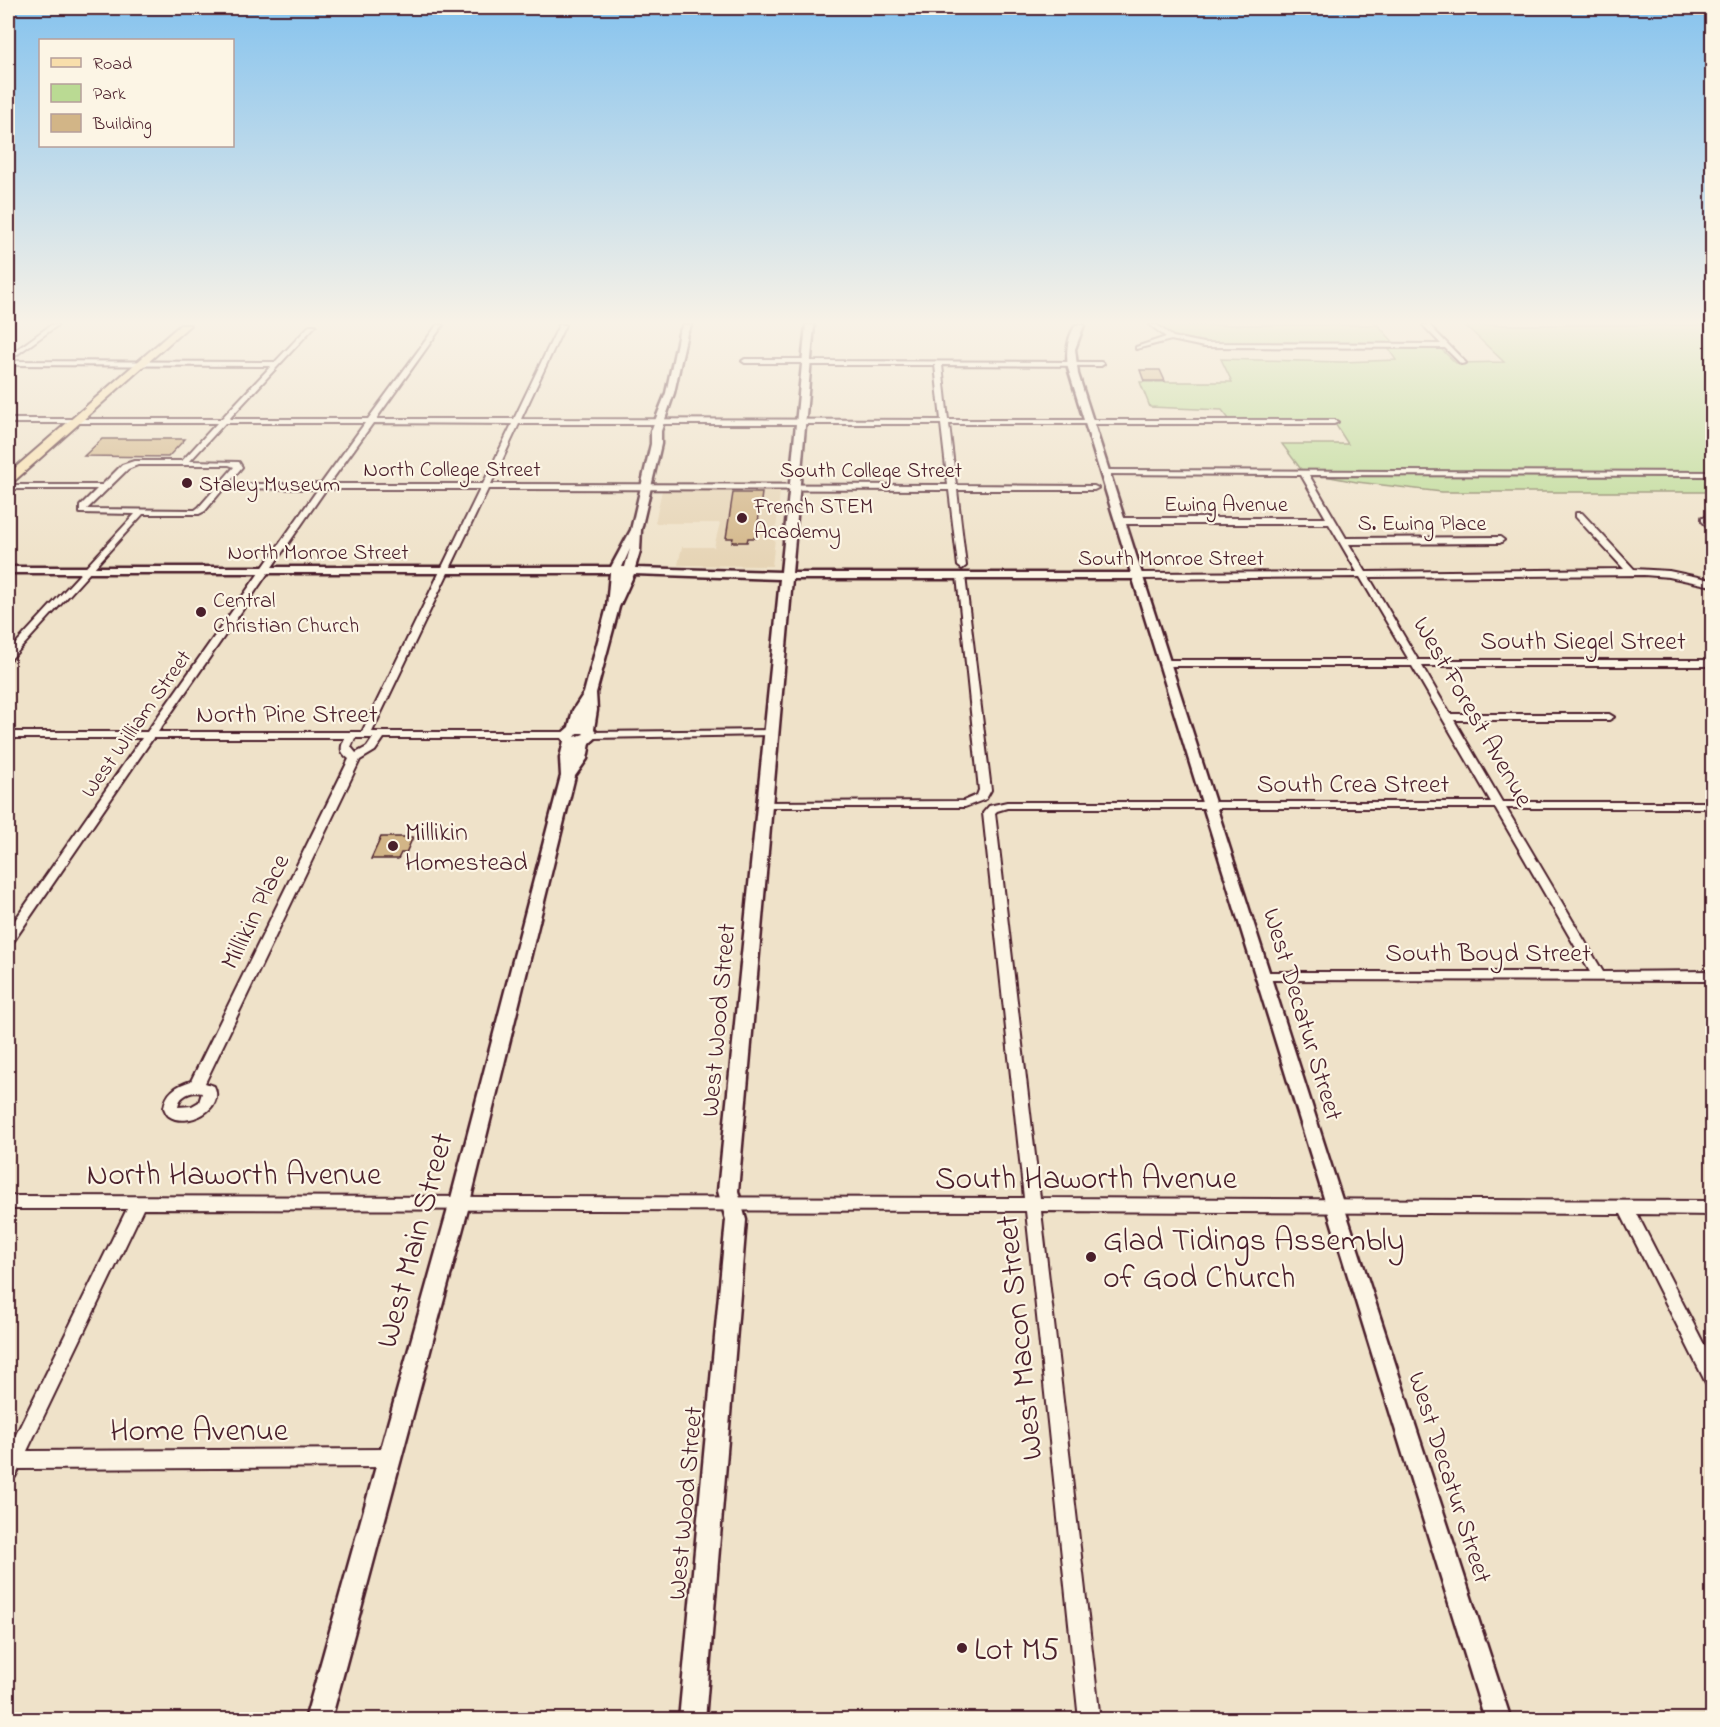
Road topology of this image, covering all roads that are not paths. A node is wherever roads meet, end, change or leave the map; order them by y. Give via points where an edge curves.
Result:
1 (91, 406) edge
2 (239, 406) edge
3 (380, 406) edge
4 (523, 406) edge
5 (671, 406) edge
6 (803, 406) edge
7 (944, 406) edge
8 (1084, 406) edge
9 (74, 420) junction
10 (516, 420) junction
11 (663, 420) junction
12 (802, 420) junction
13 (946, 420) junction
14 (8, 421) edge
15 (225, 421) junction
16 (369, 421) junction
17 (1089, 421) junction
18 (1334, 422) dead end
19 (184, 463) junction
20 (1105, 472) junction
21 (1304, 472) junction
22 (1713, 474) edge
23 (8, 480) edge
24 (222, 486) junction
25 (486, 486) junction
26 (647, 486) junction
27 (796, 486) junction
28 (8, 487) edge
29 (104, 487) junction
30 (323, 487) junction
31 (953, 487) junction
32 (1094, 488) dead end
33 (140, 513) junction
34 (1579, 516) dead end
35 (1332, 520) junction
36 (1121, 522) junction
37 (636, 530) junction
38 (1500, 540) dead end
39 (1344, 541) junction
40 (8, 570) edge
41 (87, 570) junction
42 (446, 570) junction
43 (615, 570) junction
44 (264, 571) junction
45 (629, 571) junction
46 (961, 571) junction
47 (1631, 572) junction
48 (1364, 574) junction
49 (787, 576) junction
50 (1138, 576) junction
51 (1713, 583) edge
52 (613, 607) junction
53 (8, 644) edge
54 (19, 644) junction
55 (8, 657) edge
56 (1415, 662) junction
57 (1166, 663) junction
58 (1713, 663) edge
59 (1447, 717) junction
60 (1609, 717) dead end
61 (771, 734) junction
62 (8, 735) edge
63 (151, 735) junction
64 (579, 735) junction
65 (351, 736) junction
66 (365, 736) junction
67 (380, 736) junction
68 (355, 758) junction
69 (986, 804) junction
70 (764, 805) junction
71 (1713, 805) edge
72 (1210, 806) junction
73 (1500, 806) junction
74 (8, 939) edge
75 (1599, 976) junction
76 (1713, 976) edge
77 (1263, 977) junction
78 (195, 1086) dead end
79 (8, 1202) edge
80 (138, 1202) junction
81 (460, 1202) junction
82 (732, 1205) junction
83 (1032, 1205) junction
84 (1334, 1206) junction
85 (1625, 1207) junction
86 (1708, 1211) edge
87 (1713, 1377) edge
88 (390, 1458) junction
89 (9, 1464) edge
90 (318, 1719) edge
91 (692, 1719) edge
92 (1090, 1719) edge
93 (1498, 1719) edge

1 - 9 main road
2 - 15 street
3 - 16 street, West William Street
4 - 10 street
5 - 11 street, West Main Street
6 - 12 street, West Wood Street
7 - 13 street, West Macon Street
8 - 17 street, West Decatur Street
9 - 14 street
9 - 15 street
9 - 23 main road
10 - 11 street
10 - 16 street
10 - 25 street
11 - 12 street
11 - 26 street, West Main Street via 665,431 656,444
12 - 13 street
12 - 27 street, West Wood Street
13 - 17 street
13 - 31 street, West Macon Street
15 - 16 street
15 - 19 street
16 - 30 street, West William Street
17 - 18 street
17 - 20 street, West Decatur Street
19 - 24 street via 236,464 238,467
19 - 29 street via 130,464
20 - 21 street
20 - 36 street, West Decatur Street
21 - 22 street
21 - 35 street, West Forest Avenue
24 - 30 street, North College Street
24 - 33 street via 196,512
25 - 26 street, North College Street
25 - 30 street, North College Street
25 - 42 street
26 - 27 street, South College Street
26 - 37 street, West Main Street
27 - 31 street, South College Street
27 - 49 street, West Wood Street
28 - 29 street
29 - 33 street via 83,511
30 - 44 street, West William Street
31 - 32 street, South College Street
31 - 46 street, West Macon Street
33 - 41 street
34 - 47 street
35 - 36 street, Ewing Avenue
35 - 39 street, West Forest Avenue
36 - 50 street, West Decatur Street
37 - 43 street, West Main Street via 622,550
37 - 45 street, West Main Street
38 - 39 street, S. Ewing Place
39 - 48 street, West Forest Avenue
40 - 41 street, North Monroe Street
41 - 44 street, North Monroe Street
41 - 54 street
42 - 43 street, North Monroe Street
42 - 44 street, North Monroe Street
42 - 66 street
43 - 45 street, North Monroe Street
43 - 52 street, West Main Street via 611,586
44 - 63 street, West William Street
45 - 49 street, South Monroe Street
45 - 52 street, West Main Street
46 - 49 street, South Monroe Street
46 - 50 street, South Monroe Street
46 - 69 street, West Macon Street
47 - 48 street, South Monroe Street
47 - 51 street, South Monroe Street via 1658,572
48 - 50 street, South Monroe Street
48 - 56 street, West Forest Avenue
49 - 61 street, West Wood Street
50 - 57 street, West Decatur Street
52 - 64 street, West Main Street via 590,693 591,710
53 - 54 street
54 - 55 street
56 - 57 street, South Siegel Street
56 - 58 street, South Siegel Street
56 - 59 street, West Forest Avenue
57 - 72 street, West Decatur Street
59 - 60 street
59 - 73 street, West Forest Avenue
61 - 64 street, North Pine Street
61 - 70 street, West Wood Street
62 - 63 street, North Pine Street
63 - 65 street, North Pine Street
63 - 74 street, West William Street
64 - 67 street, North Pine Street
64 - 81 street, West Main Street via 580,759 568,776
65 - 66 street, North Pine Street
65 - 68 street via 346,747
66 - 67 street, North Pine Street
67 - 68 street, Millikin Place via 371,749
68 - 78 street, Millikin Place
69 - 70 street, South Crea Street
69 - 72 street, South Crea Street
69 - 83 street, West Macon Street
70 - 82 street, West Wood Street via 728,1191
71 - 73 street, South Crea Street
72 - 73 street, South Crea Street
72 - 77 street, West Decatur Street
73 - 75 street, West Forest Avenue
75 - 76 street, South Boyd Street
75 - 77 street, South Boyd Street
77 - 84 street, West Decatur Street
79 - 80 street, North Haworth Avenue
80 - 81 street, North Haworth Avenue
80 - 89 street
81 - 82 street, South Haworth Avenue
81 - 88 street, West Main Street
82 - 83 street, South Haworth Avenue
82 - 91 street, West Wood Street via 736,1220
83 - 84 street, South Haworth Avenue
83 - 92 street, West Macon Street
84 - 85 street, South Haworth Avenue
84 - 93 street, West Decatur Street
85 - 86 street, South Haworth Avenue
85 - 87 street
88 - 89 street, Home Avenue
88 - 90 street, West Main Street

